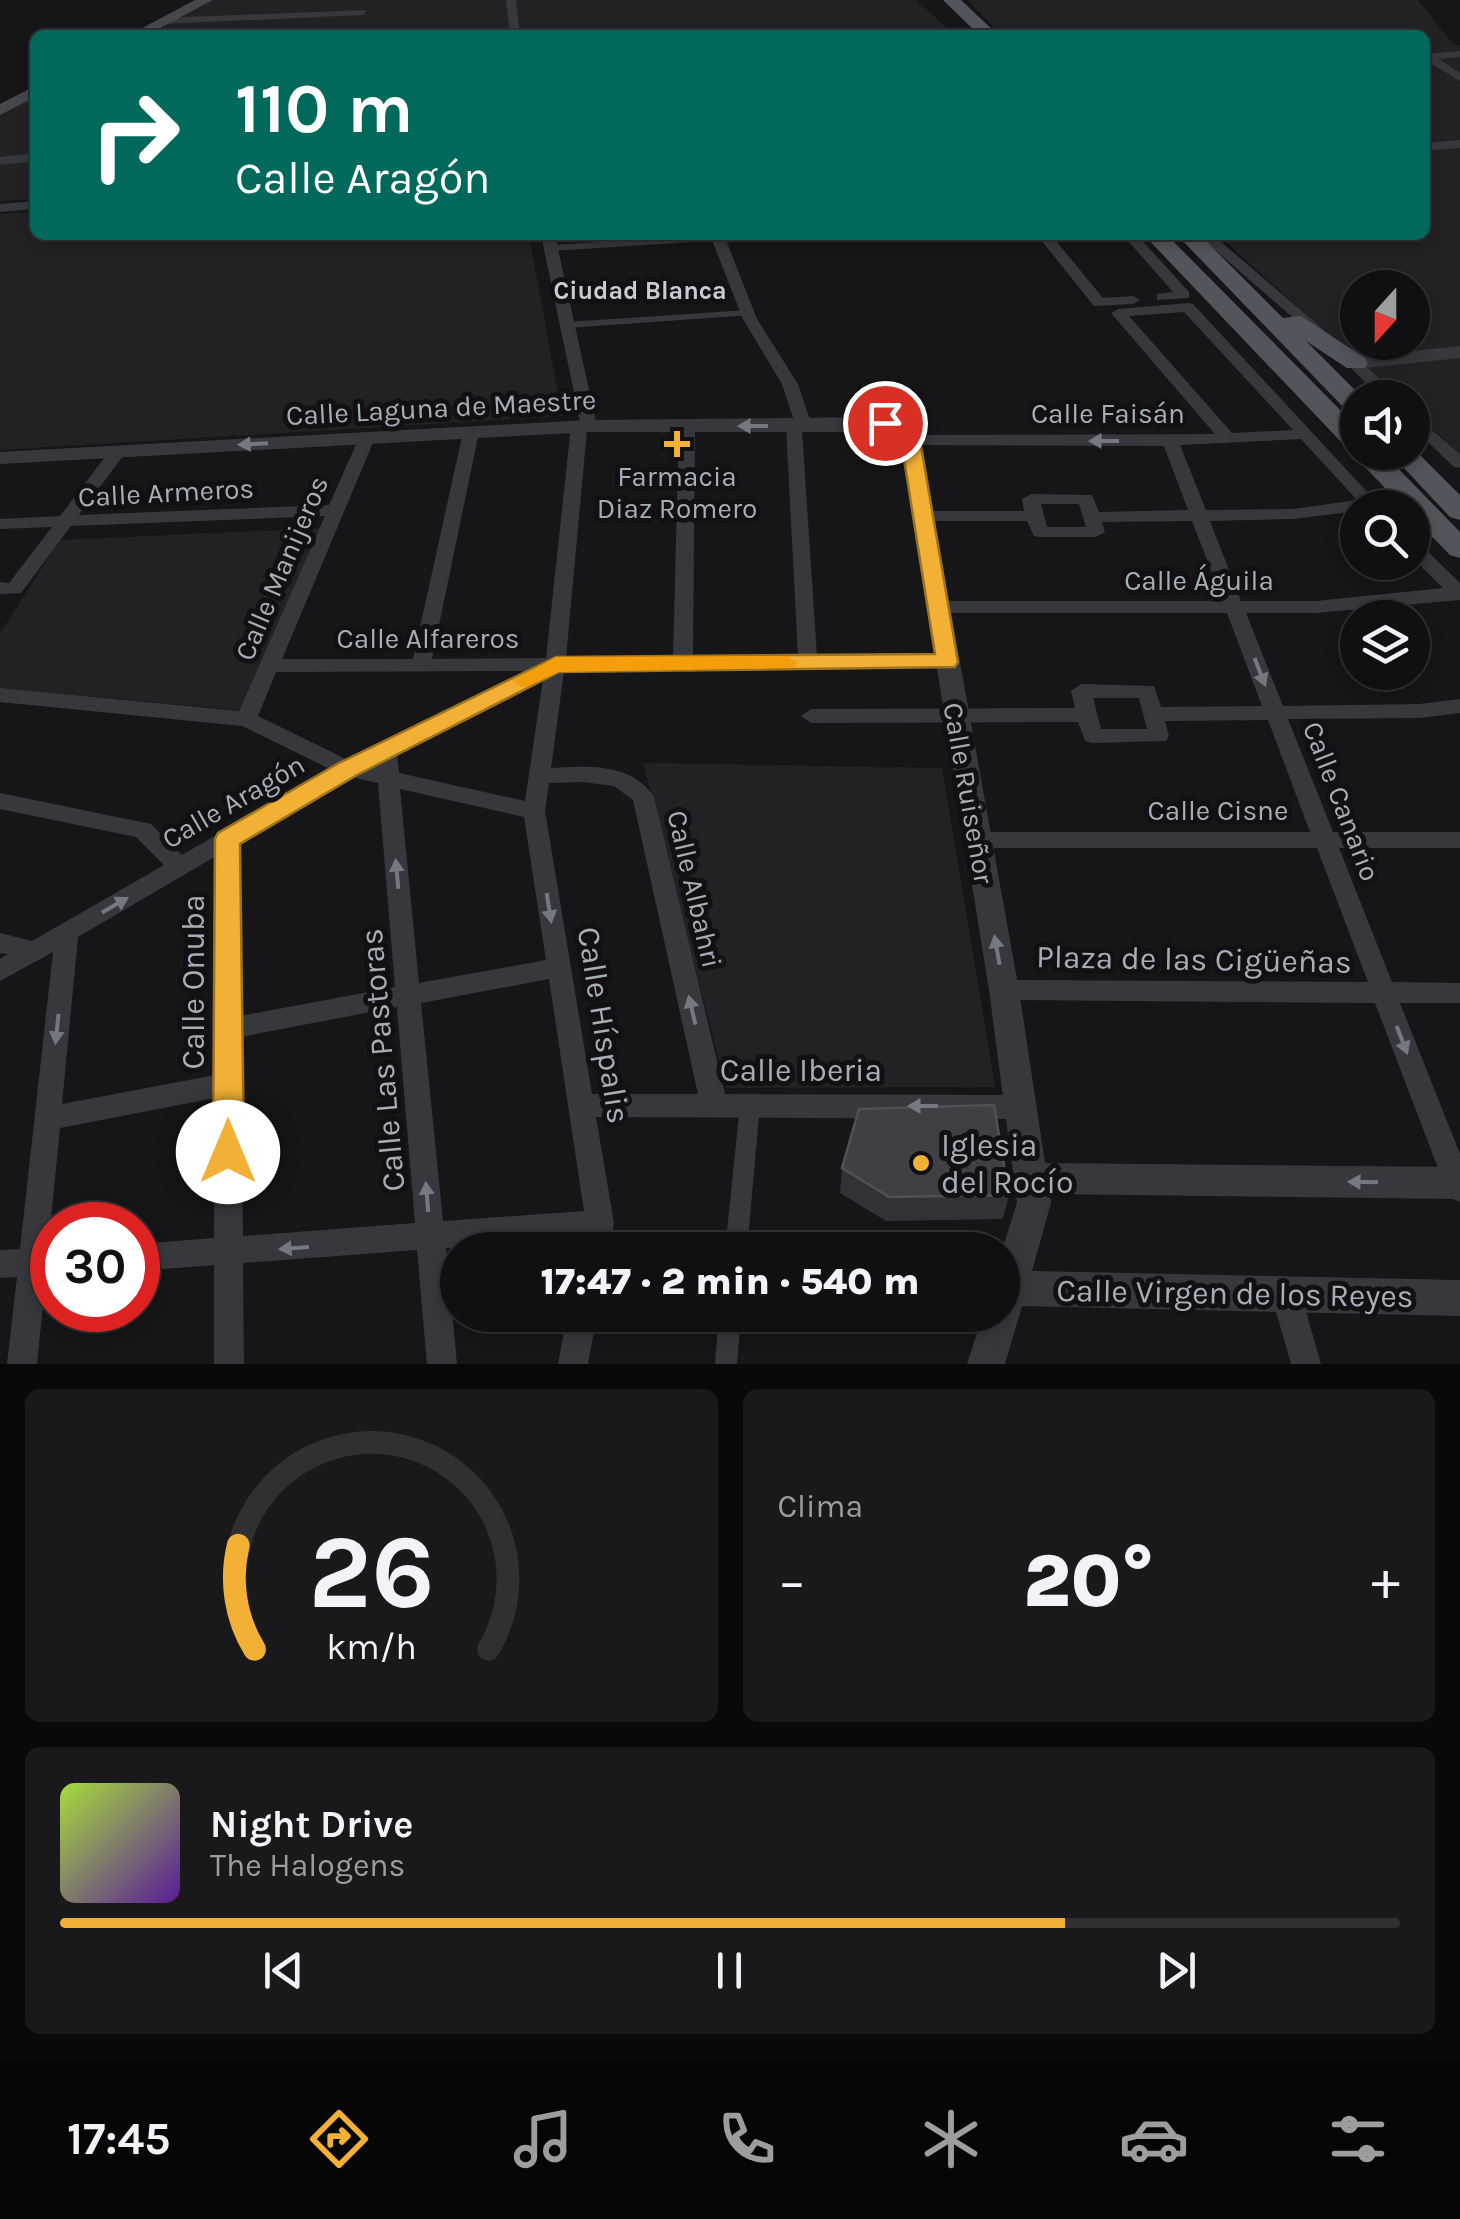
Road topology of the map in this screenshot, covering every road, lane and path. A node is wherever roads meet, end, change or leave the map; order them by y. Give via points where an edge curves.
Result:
1 (192, 0) edge
2 (206, 0) edge
3 (531, 0) edge
4 (928, 0) edge
5 (511, 1) edge
6 (961, 1) edge
7 (363, 12) dead end
8 (162, 20) junction
9 (133, 30) edge
10 (145, 30) edge
11 (515, 30) edge
12 (960, 30) edge
13 (988, 30) edge
14 (1460, 54) edge
15 (1430, 57) edge
16 (1430, 59) edge
17 (1460, 78) edge
18 (30, 89) edge
19 (30, 90) edge
20 (0, 103) edge
21 (0, 110) edge
22 (1460, 144) edge
23 (1430, 147) edge
24 (30, 158) edge
25 (0, 161) edge
26 (30, 205) edge
27 (0, 208) edge
28 (583, 240) edge
29 (719, 240) edge
30 (1048, 240) edge
31 (1135, 240) edge
32 (1162, 240) edge
33 (1191, 240) edge
34 (1211, 240) edge
35 (549, 241) edge
36 (1158, 265) junction
37 (1223, 288) junction
38 (748, 313) junction
39 (567, 324) junction
40 (1460, 352) edge
41 (1356, 363) junction
42 (1373, 380) edge
43 (1340, 391) edge
44 (1340, 423) edge
45 (584, 426) junction
46 (688, 426) junction
47 (799, 426) junction
48 (471, 432) junction
49 (1306, 434) junction
50 (1430, 435) edge
51 (367, 438) junction
52 (1228, 439) junction
53 (910, 440) junction
54 (1170, 441) junction
55 (118, 452) junction
56 (0, 458) edge
57 (1460, 463) edge
58 (1383, 470) edge
59 (1420, 470) edge
60 (1357, 490) edge
61 (1340, 509) edge
62 (336, 510) junction
63 (1460, 511) edge
64 (924, 516) junction
65 (1034, 516) junction
66 (1199, 516) junction
67 (1092, 517) junction
68 (0, 524) edge
69 (66, 525) junction
70 (1460, 550) edge
71 (1430, 564) edge
72 (0, 588) edge
73 (1459, 593) edge
74 (939, 607) junction
75 (1235, 608) junction
76 (947, 662) junction
77 (808, 663) junction
78 (556, 664) junction
79 (682, 664) junction
80 (269, 666) junction
81 (421, 666) junction
82 (0, 696) edge
83 (1460, 706) edge
84 (955, 714) junction
85 (1086, 714) junction
86 (1153, 714) junction
87 (1276, 714) junction
88 (811, 716) dead end
89 (246, 719) junction
90 (386, 750) junction
91 (348, 769) junction
92 (539, 776) junction
93 (388, 778) junction
94 (0, 801) edge
95 (534, 811) junction
96 (227, 839) junction
97 (976, 840) junction
98 (1325, 840) junction
99 (1460, 840) edge
100 (180, 866) junction
101 (67, 932) junction
102 (0, 943) edge
103 (35, 950) junction
104 (559, 967) junction
105 (0, 971) edge
106 (1004, 990) junction
107 (1384, 993) junction
108 (1460, 993) edge
109 (408, 995) junction
110 (228, 1030) junction
111 (228, 1084) junction
112 (581, 1104) junction
113 (714, 1105) junction
114 (750, 1105) junction
115 (1020, 1106) junction
116 (48, 1119) junction
117 (1031, 1178) junction
118 (1459, 1185) edge
119 (45, 1202) edge
120 (597, 1232) edge
121 (738, 1232) edge
122 (430, 1239) junction
123 (440, 1239) edge
124 (1020, 1251) edge
125 (229, 1253) junction
126 (160, 1256) edge
127 (30, 1263) edge
128 (0, 1264) edge
129 (1286, 1294) junction
130 (1460, 1298) edge
131 (1020, 1304) edge
132 (30, 1323) edge
133 (579, 1332) edge
134 (729, 1332) edge
135 (996, 1332) edge
136 (22, 1364) edge
137 (229, 1364) edge
138 (442, 1364) edge
139 (573, 1364) edge
140 (726, 1364) edge
141 (986, 1364) edge
142 (1306, 1364) edge

1 - 9 main road
2 - 8 main road
3 - 5 street
4 - 12 main road
5 - 11 street
6 - 13 main road
7 - 8 street
8 - 10 main road
14 - 15 street
16 - 17 street
18 - 20 main road
19 - 21 main road
22 - 23 street
24 - 25 street
26 - 27 street
28 - 35 street
29 - 38 street
30 - 36 street via 1098,303 1184,295
31 - 36 street
32 - 37 main road
33 - 37 main road
34 - 41 street
35 - 39 street, Calle Híspalis
36 - 37 main road
37 - 41 main road
37 - 43 main road
37 - 44 main road
38 - 39 street
38 - 47 street via 790,384
39 - 45 street, Calle Híspalis
40 - 41 street
41 - 42 street
45 - 46 street, Calle Laguna de Maestre
45 - 48 street, Calle Laguna de Maestre
45 - 78 street, Calle Híspalis
47 -> 46 street, Calle Laguna de Maestre
46 - 79 street
47 - 53 street, Calle Laguna de Maestre via 885,423 904,428
47 - 77 street
48 - 51 street, Calle Laguna de Maestre
48 - 81 street
49 - 52 street, Calle Faisán
49 - 52 street via 1188,306 1118,312
49 - 60 street
50 - 57 street
51 -> 55 street, Calle Laguna de Maestre
51 - 62 street, Calle Manijeros
52 - 54 street, Calle Faisán
54 -> 53 street, Calle Faisán
53 - 64 street, Calle Ruiseñor
54 - 66 street, Calle Canario
55 - 56 street, Calle Laguna de Maestre
55 - 69 street
58 - 70 main road
59 - 63 main road
61 - 66 street
62 - 69 street, Calle Armeros
62 - 80 street, Calle Manijeros
64 - 65 street
64 - 74 street, Calle Ruiseñor
65 - 67 street via 1040,532 1096,532
65 - 67 street via 1031,499 1086,499
66 - 67 street
66 - 75 street, Calle Canario
68 - 69 street, Calle Armeros
69 - 72 street via 14,590
71 - 73 street
73 - 75 street, Calle Águila
74 - 75 street, Calle Águila
74 - 76 street, Calle Ruiseñor
75 -> 87 street, Calle Canario
76 - 77 street, Calle Alfareros
76 - 84 street, Calle Ruiseñor
77 - 79 street, Calle Alfareros
78 - 79 street, Calle Alfareros
78 - 81 street, Calle Alfareros
78 - 90 street, Calle Aragón
78 - 92 street, Calle Híspalis
80 - 81 street, Calle Alfareros
80 - 89 street, Calle Manijeros
82 - 89 street
83 - 87 street
84 - 85 street
84 - 88 street
84 - 97 street, Calle Ruiseñor
85 - 86 street via 1092,736 1159,736
85 - 86 street via 1081,691 1147,691
86 - 87 street
87 - 98 street, Calle Canario
89 - 91 street
90 - 91 street, Calle Aragón
90 - 93 street, Calle Las Pastoras
91 - 93 street
91 - 96 street, Calle Aragón
92 - 95 street, Calle Híspalis
113 -> 92 street, Calle Albahri via 643,797 632,782 613,775
93 - 95 street
109 -> 93 street, Calle Las Pastoras
94 - 100 street via 143,830
95 -> 104 street, Calle Híspalis
96 - 100 street, Calle Aragón
96 - 110 street, Calle Onuba
97 - 98 street, Calle Cisne
106 -> 97 street, Calle Ruiseñor
98 - 99 street, Calle Cisne
98 - 107 street, Calle Canario
101 -> 100 street, Calle Aragón
101 - 103 street, Calle Aragón
101 -> 116 street
102 - 103 street
103 - 105 street, Calle Aragón
104 - 109 street
104 - 112 street, Calle Híspalis
106 - 107 street, Plaza de las Cigüeñas
106 - 115 street, Calle Ruiseñor
107 - 108 street, Plaza de las Cigüeñas
107 -> 118 street, Calle Canario
109 - 110 street
122 -> 109 street, Calle Las Pastoras
110 - 111 street, Calle Onuba
111 - 116 street
111 - 125 street, Calle Onuba
112 - 113 street, Calle Iberia
112 - 120 street, Calle Híspalis
113 - 114 street, Calle Iberia
115 -> 114 street, Calle Iberia
114 - 121 street
115 - 117 street, Calle Ruiseñor
116 - 119 street
118 -> 117 street
117 - 124 street, Calle Ruiseñor via 1034,1203
122 - 123 street
122 -> 125 street
122 - 138 street, Calle Las Pastoras
125 - 126 street
125 - 137 street, Calle Onuba
127 - 128 street
129 - 130 street, Calle Virgen de los Reyes
129 - 131 street, Calle Virgen de los Reyes
129 - 142 street
132 - 136 street
133 - 139 street
134 - 140 street
135 - 141 street, Calle Ruiseñor

